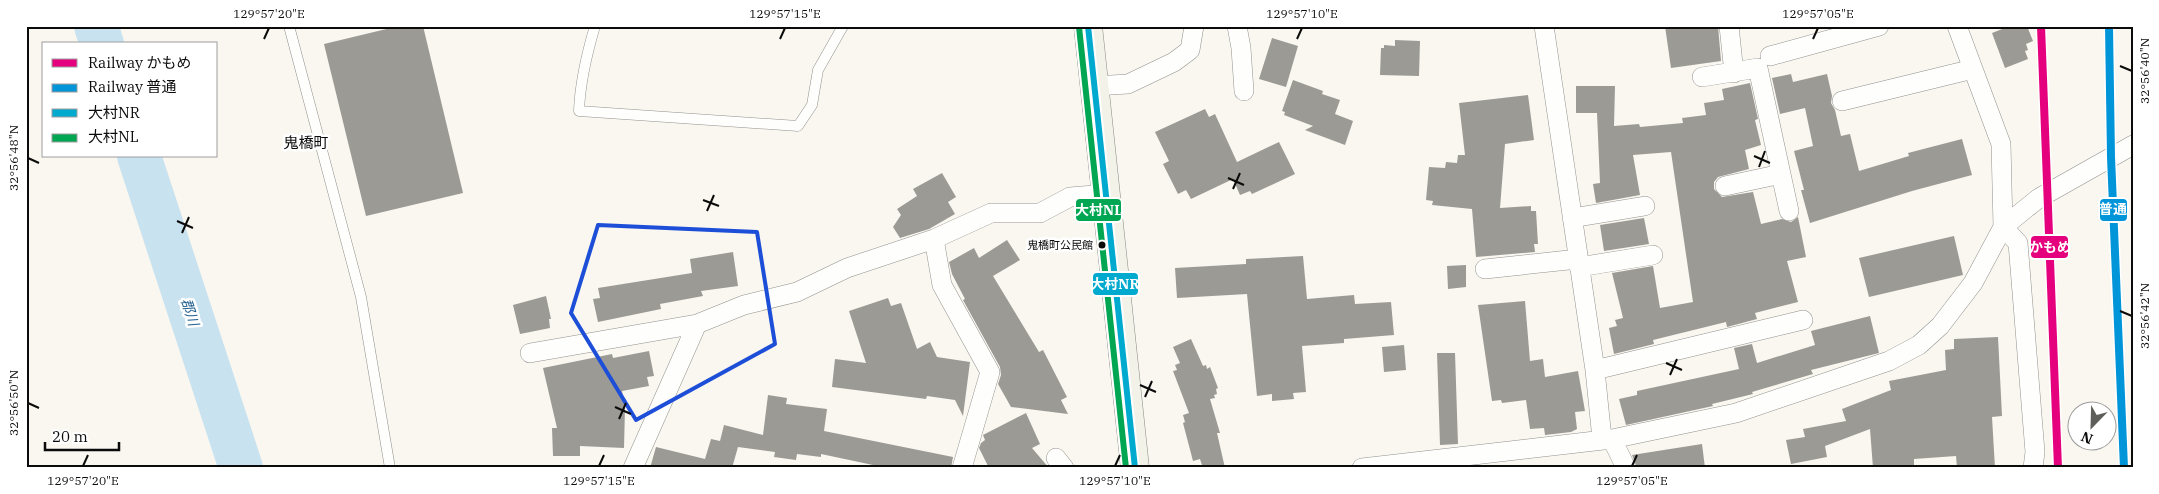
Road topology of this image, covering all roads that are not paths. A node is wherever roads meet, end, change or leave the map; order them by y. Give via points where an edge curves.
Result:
1 (290, 26) edge
2 (595, 26) edge
3 (843, 26) edge
4 (1088, 26) edge
5 (1194, 26) edge
6 (1237, 26) edge
7 (1544, 26) edge
8 (1729, 26) edge
9 (1879, 26) edge
10 (1957, 26) edge
11 (1770, 56) dead end
12 (1973, 69) junction
13 (1734, 73) junction
14 (1702, 77) dead end
15 (1094, 86) junction
16 (1244, 91) dead end
17 (1842, 101) dead end
18 (2133, 145) edge
19 (1781, 174) junction
20 (1725, 186) dead end
21 (1107, 194) junction
22 (1645, 206) dead end
23 (1789, 211) dead end
24 (1572, 218) junction
25 (2003, 227) junction
26 (934, 240) junction
27 (1653, 254) dead end
28 (1579, 263) junction
29 (1486, 269) dead end
30 (1803, 320) dead end
31 (697, 324) junction
32 (530, 353) dead end
33 (1595, 370) junction
34 (1607, 439) junction
35 (390, 468) edge
36 (633, 468) edge
37 (962, 468) edge
38 (1135, 468) edge
39 (1362, 468) edge
40 (1626, 468) edge
41 (2033, 468) edge

1 - 35 lane via 361,297
2 - 3 lane via 579,111 798,126 812,105 818,70
4 - 15 main road
5 - 15 street via 1190,50 1174,62 1128,84
6 - 16 street
7 - 24 street
8 - 13 street
9 - 11 street
10 - 12 street
12 - 17 street
12 - 25 street via 2001,144
13 - 14 street
13 - 19 street via 1758,68
15 - 21 main road
18 - 25 street via 2040,198
19 - 20 street
19 - 23 street
21 - 26 street via 1070,197 1040,213 991,213
21 - 38 main road
22 - 24 street
24 - 28 street
25 - 34 street via 1973,283 1940,326 1919,345 1890,361 1736,412
25 - 41 street via 2018,243 2035,452
26 - 31 street via 847,268 797,292 744,305
26 - 37 street via 942,285 990,372
27 - 28 street
28 - 29 street
28 - 33 street
30 - 33 street
31 - 32 street
31 - 36 street
33 - 34 street
34 - 39 street
34 - 40 street

